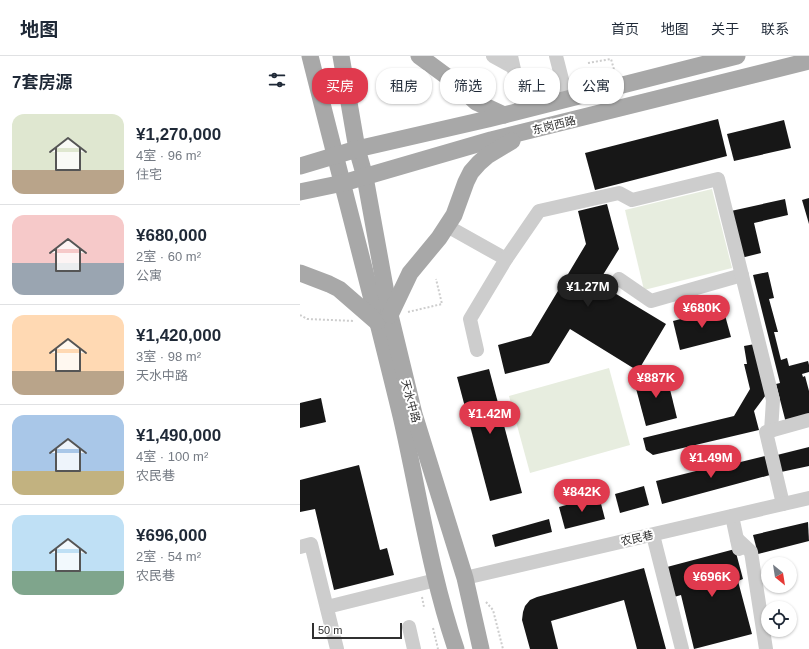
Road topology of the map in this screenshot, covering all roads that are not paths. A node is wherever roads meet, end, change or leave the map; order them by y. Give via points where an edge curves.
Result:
1 (310, 56) edge
2 (341, 56) edge
3 (419, 56) edge
4 (493, 56) edge
5 (556, 56) edge
6 (737, 56) edge
7 (512, 61) edge
8 (809, 61) edge
9 (567, 99) junction
10 (523, 110) junction
11 (504, 115) junction
12 (555, 125) junction
13 (357, 148) junction
14 (335, 155) junction
15 (300, 166) edge
16 (365, 176) junction
17 (343, 183) junction
18 (300, 192) edge
19 (448, 226) junction
20 (506, 259) junction
21 (300, 273) edge
22 (742, 275) junction
23 (619, 279) dead end
24 (384, 318) junction
25 (477, 350) dead end
26 (809, 420) edge
27 (771, 430) junction
28 (809, 498) edge
29 (783, 504) junction
30 (732, 516) junction
31 (653, 535) junction
32 (737, 539) junction
33 (300, 547) edge
34 (740, 553) dead end
35 (465, 578) junction
36 (436, 580) junction
37 (327, 607) junction
38 (472, 608) junction
39 (446, 618) junction
40 (409, 627) dead end
41 (337, 649) edge
42 (414, 649) edge
43 (452, 649) edge
44 (456, 649) edge
45 (481, 649) edge
46 (485, 649) edge
47 (682, 649) edge
48 (766, 649) edge

1 - 14 main road, 天水中路
2 - 13 main road, 天水中路
3 - 11 main road via 454,81 476,102
4 - 7 street
5 - 9 street
6 - 9 main road, 东岗西路
7 - 10 street
8 - 12 main road, 东岗西路
9 - 10 main road, 东岗西路
10 - 11 main road, 东岗西路
11 - 13 main road, 东岗西路
12 - 16 main road, 东岗西路 via 491,140
12 - 19 main road via 505,144 478,163 466,182
13 - 14 main road, 东岗西路
13 - 16 main road, 天水中路
14 - 15 main road, 东岗西路
14 - 17 main road, 天水中路
16 - 17 main road, 东岗西路
16 - 24 main road, 天水中路
17 - 18 main road, 东岗西路
17 - 24 main road, 天水中路
19 - 20 street
19 - 24 main road via 410,273
20 - 22 street via 539,210 619,193 632,200 718,179
20 - 25 street via 470,319
21 - 24 main road via 339,289
22 - 23 street via 651,301
22 - 27 street via 773,400
24 - 35 main road, 天水中路
24 - 36 main road, 天水中路 via 401,417
26 - 27 street
27 - 29 street via 766,432
28 - 29 street, 农民巷
29 - 30 street, 农民巷
30 - 31 street, 农民巷
30 - 32 street
31 - 35 street, 农民巷
31 - 47 street
32 - 34 street
32 - 48 street via 751,552
33 - 37 street via 311,544
35 - 38 main road, 天水中路
36 - 37 street
36 - 39 main road, 天水中路
37 - 41 street
38 - 45 main road
38 - 46 street, 天水中路
39 - 43 street, 天水中路
39 - 44 main road
40 - 42 street

